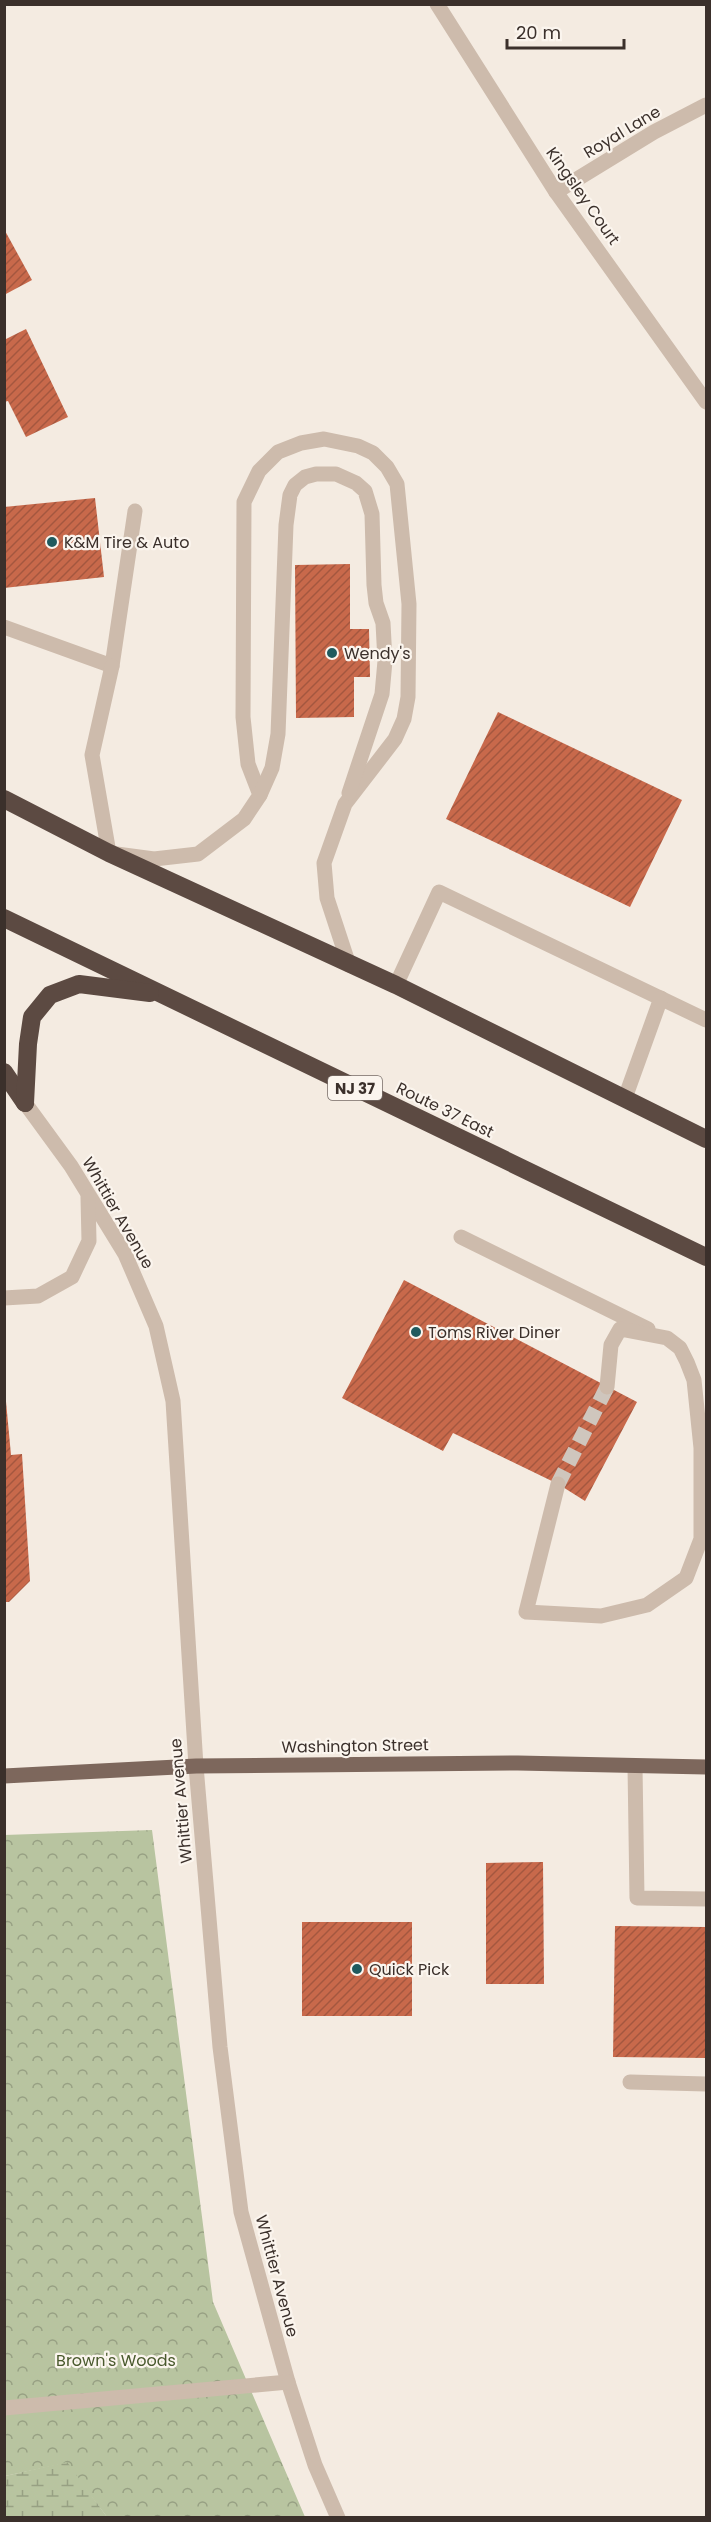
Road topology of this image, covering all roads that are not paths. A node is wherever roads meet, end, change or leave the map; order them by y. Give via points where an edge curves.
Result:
1 (437, 4) edge
2 (706, 105) edge
3 (556, 192) junction
4 (706, 402) edge
5 (135, 511) dead end
6 (4, 627) edge
7 (112, 666) junction
8 (260, 795) junction
9 (4, 800) edge
10 (345, 804) junction
11 (110, 853) junction
12 (4, 918) edge
13 (350, 965) junction
14 (396, 985) junction
15 (166, 995) junction
16 (661, 998) junction
17 (706, 1020) edge
18 (4, 1072) edge
19 (625, 1098) junction
20 (25, 1103) junction
21 (706, 1139) edge
22 (88, 1194) junction
23 (461, 1237) dead end
24 (706, 1257) edge
25 (4, 1298) edge
26 (667, 1338) junction
27 (607, 1387) tunnel mouth
28 (558, 1484) tunnel mouth
29 (196, 1766) junction
30 (635, 1766) junction
31 (706, 1767) edge
32 (4, 1776) edge
33 (706, 1899) edge
34 (630, 2082) dead end
35 (706, 2084) edge
36 (288, 2382) junction
37 (4, 2408) edge
38 (338, 2517) edge

1 - 3 street, Kingsley Court
2 - 3 street, Royal Lane
3 - 4 street, Kingsley Court
5 - 7 street
6 - 7 street
7 - 11 street via 92,755
8 - 10 street via 273,768 278,734 290,495 295,484 305,477 336,474 365,491 372,514 374,585 383,623 385,661 382,694
8 - 10 street via 248,764 243,717 244,501 259,471 278,452 301,442 324,439 373,453 397,484 409,604 408,698 404,719 395,739
8 - 11 street via 244,819 198,854 154,859
9 - 11 highway
10 - 13 street via 324,863 327,898
11 - 13 highway
12 - 15 highway, Route 37 East / NJ 37
13 - 14 highway
14 - 16 street via 439,892
14 - 19 highway
15 - 20 highway via 79,984 50,995 32,1017
15 - 24 highway, Route 37 East / NJ 37
16 - 17 street
16 - 19 street
18 - 20 highway
19 - 21 highway
20 - 22 street, Whittier Avenue
22 - 25 street via 89,1240 72,1277 38,1296
22 - 29 street, Whittier Avenue via 124,1254 156,1326 173,1401
23 - 26 street
26 - 27 street via 620,1329 611,1346
26 - 28 street via 680,1348 694,1380 700,1439 701,1539 686,1578 647,1605 601,1616 526,1612
29 - 30 main road, Washington Street
29 - 32 main road, Washington Street
29 - 36 street, Whittier Avenue via 220,2047 241,2212
30 - 31 main road, Washington Street
30 - 33 street via 638,1898
34 - 35 street
36 - 37 street
36 - 38 street, Whittier Avenue via 315,2465

